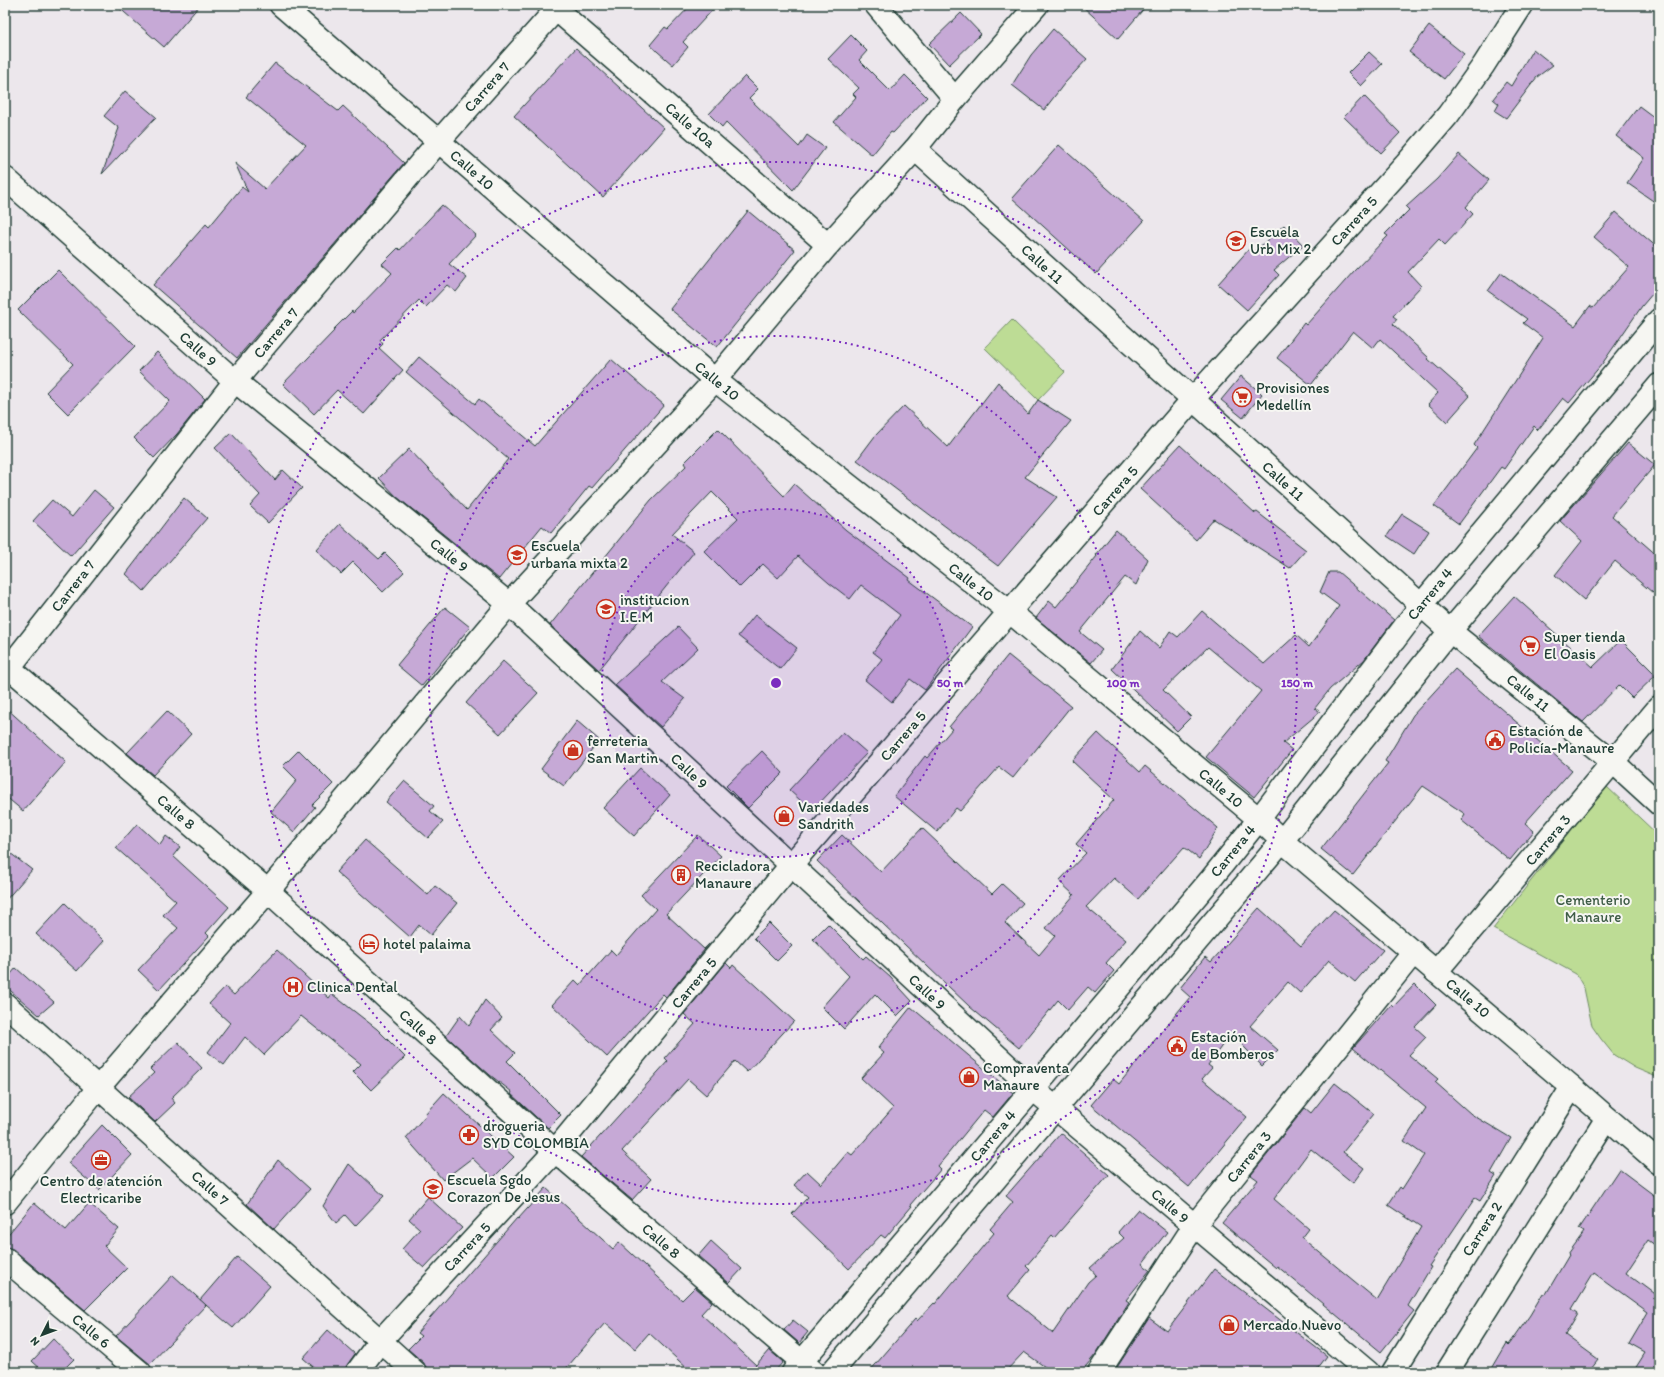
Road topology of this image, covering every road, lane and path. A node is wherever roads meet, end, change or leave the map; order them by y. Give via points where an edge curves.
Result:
1 (280, 5) edge
2 (876, 5) edge
3 (1037, 5) edge
4 (1522, 5) edge
5 (556, 6) edge
6 (955, 99) junction
7 (439, 141) junction
8 (915, 149) junction
9 (5, 178) edge
10 (828, 245) junction
11 (1659, 320) edge
12 (715, 380) junction
13 (235, 382) junction
14 (1659, 385) edge
15 (1193, 400) junction
16 (509, 604) junction
17 (1421, 605) junction
18 (1010, 612) junction
19 (1450, 631) junction
20 (6, 668) edge
21 (1659, 707) edge
22 (1613, 762) junction
23 (1659, 804) edge
24 (1259, 819) junction
25 (1282, 841) junction
26 (791, 865) junction
27 (268, 891) junction
28 (1414, 952) junction
29 (1436, 972) junction
30 (5, 1004) edge
31 (99, 1087) junction
32 (1572, 1087) junction
33 (1033, 1089) junction
34 (1055, 1107) junction
35 (1607, 1118) junction
36 (555, 1151) junction
37 (1659, 1163) edge
38 (5, 1203) edge
39 (1194, 1226) junction
40 (5, 1259) edge
41 (380, 1341) junction
42 (803, 1369) edge
43 (140, 1372) edge
44 (356, 1372) edge
45 (415, 1372) edge
46 (832, 1372) edge
47 (1099, 1372) edge
48 (1368, 1372) edge
49 (1393, 1372) edge
50 (1447, 1372) edge

1 - 7 street, Calle 10
2 - 6 street
3 - 6 street
4 - 15 street, Carrera 5 via 1448,114
5 - 7 street, Carrera 7
5 - 10 street, Calle 10a
6 - 8 street
7 - 12 street, Calle 10
7 - 13 street, Carrera 7
8 - 10 street
8 - 15 street, Calle 11
9 - 13 street, Calle 9
10 - 12 street
11 - 17 street, Carrera 4
12 - 16 street
12 - 18 street, Calle 10
13 - 16 street, Calle 9
13 - 20 street, Carrera 7
14 - 19 street, Carrera 4
15 - 17 street, Calle 11
15 - 18 street, Carrera 5
16 - 26 street, Calle 9
16 - 27 street
17 - 19 street, Calle 11
17 - 24 street, Carrera 4
18 - 24 street, Calle 10
18 - 26 street, Carrera 5
19 - 22 street, Calle 11
19 - 25 street, Carrera 4
20 - 27 street, Calle 8
21 - 22 street, Carrera 3
22 - 23 street, Calle 11
22 - 29 street, Carrera 3
24 - 25 street, Calle 10
24 - 33 street, Carrera 4
25 - 28 street, Calle 10
25 - 34 street, Carrera 4
26 - 33 street, Calle 9
26 - 36 street, Carrera 5
27 - 31 street
27 - 36 street, Calle 8
28 - 29 street, Calle 10
28 - 39 street, Carrera 3
29 - 32 street, Calle 10
30 - 31 street, Calle 7
31 - 38 street
31 - 41 street, Calle 7
32 - 35 street, Calle 10
32 - 49 street, Carrera 2
33 - 34 street, Calle 9
33 - 42 street, Carrera 4
34 - 39 street, Calle 9
34 - 46 street, Carrera 4
35 - 37 street, Calle 10
35 - 50 street
36 - 41 street, Carrera 5
36 - 42 street, Calle 8
39 - 47 street, Carrera 3
39 - 48 street, Calle 9
40 - 43 street, Calle 6
41 - 44 street, Carrera 5
41 - 45 street, Calle 7

